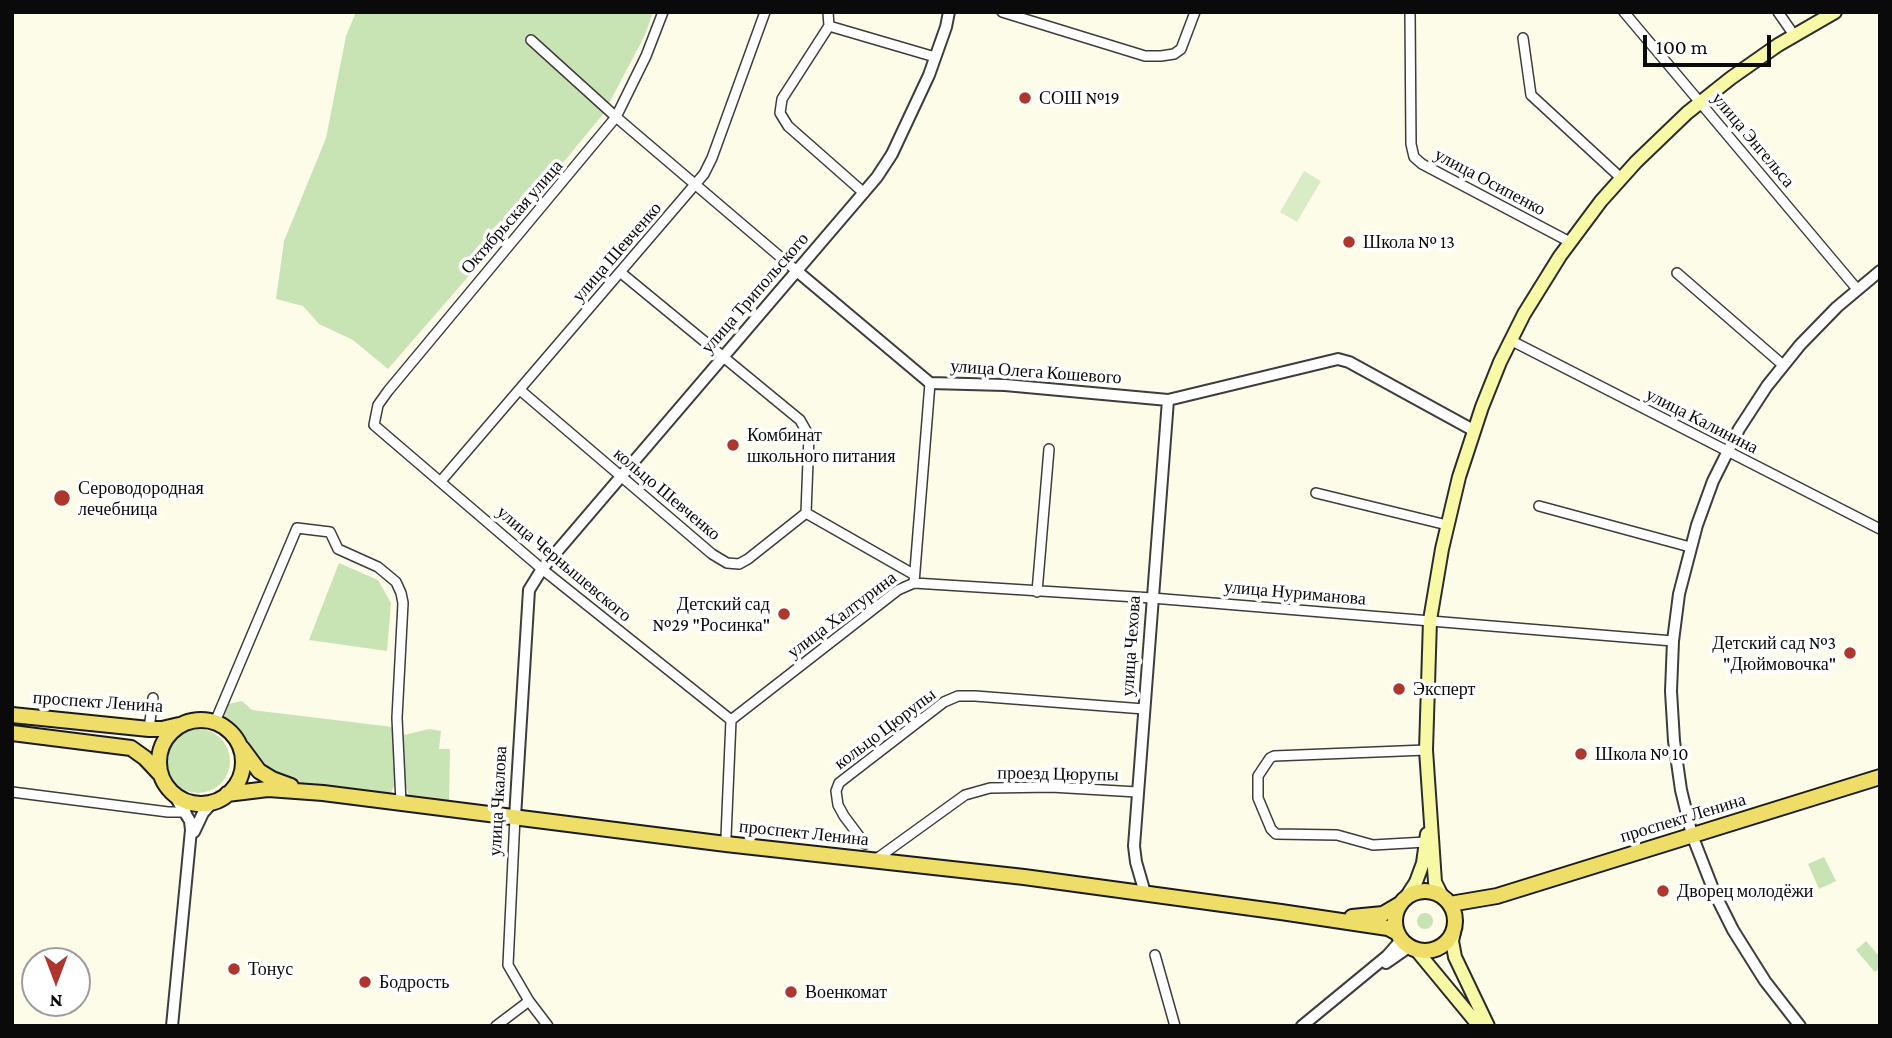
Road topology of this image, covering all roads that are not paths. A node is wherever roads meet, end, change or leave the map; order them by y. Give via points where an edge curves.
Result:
1 (663, 12) edge
2 (765, 12) edge
3 (828, 12) edge
4 (948, 12) edge
5 (1002, 12) edge
6 (1195, 12) edge
7 (1410, 12) edge
8 (1624, 12) edge
9 (1779, 12) edge
10 (1835, 12) edge
11 (829, 26) junction
12 (1794, 35) junction
13 (1523, 38) dead end
14 (531, 40) dead end
15 (935, 57) junction
16 (1700, 102) junction
17 (616, 117) junction
18 (1621, 178) junction
19 (696, 185) junction
20 (864, 193) junction
21 (1570, 242) junction
22 (1880, 271) edge
23 (620, 272) junction
24 (798, 272) junction
25 (1676, 273) dead end
26 (1857, 289) junction
27 (1510, 340) junction
28 (723, 357) junction
29 (1783, 365) junction
30 (930, 383) junction
31 (520, 390) junction
32 (1168, 400) junction
33 (1473, 430) junction
34 (379, 431) joint
35 (1049, 449) dead end
36 (1726, 452) junction
37 (622, 478) junction
38 (441, 481) junction
39 (1316, 493) dead end
40 (1539, 506) dead end
41 (806, 513) junction
42 (1447, 525) junction
43 (1880, 530) edge
44 (1690, 547) junction
45 (542, 569) junction
46 (913, 578) junction
47 (1037, 592) junction
48 (1152, 598) junction
49 (1430, 620) junction
50 (1673, 641) junction
51 (153, 698) dead end
52 (1144, 709) junction
53 (12, 715) edge
54 (731, 720) junction
55 (215, 722) junction
56 (180, 724) junction
57 (149, 729) junction
58 (12, 733) edge
59 (240, 746) junction
60 (1426, 750) junction
61 (160, 774) junction
62 (1880, 777) edge
63 (12, 792) edge
64 (1137, 792) junction
65 (323, 793) junction
66 (228, 794) junction
67 (174, 795) junction
68 (213, 802) junction
69 (401, 803) junction
70 (1431, 806) junction
71 (186, 812) junction
72 (515, 817) junction
73 (1692, 835) junction
74 (726, 837) dead end
75 (1426, 842) junction
76 (865, 844) dead end
77 (191, 849) junction
78 (875, 860) junction
79 (1145, 893) junction
80 (1497, 896) junction
81 (1446, 900) junction
82 (1403, 901) junction
83 (1281, 912) junction
84 (1455, 926) junction
85 (1406, 943) junction
86 (1155, 955) dead end
87 (529, 1001) junction
88 (172, 1026) edge
89 (496, 1026) edge
90 (548, 1026) edge
91 (1175, 1026) edge
92 (1302, 1026) edge
93 (1479, 1026) edge
94 (1488, 1026) edge
95 (1800, 1026) edge

1 - 17 street, Октябрьская улица
2 - 19 street, улица Шевченко via 712,158
3 - 11 street
4 - 15 street, улица Трипольского
5 - 6 street via 1145,56 1174,54 1181,49
7 - 21 street, улица Осипенко via 1414,157
8 - 16 street, улица Энгельса
9 - 12 street
10 - 12 main road
11 - 15 street
11 - 20 street via 782,99 780,113 788,126
12 - 16 main road
13 - 18 street via 1531,95
14 - 17 street, улица Олега Кошевого
15 - 20 street, улица Трипольского via 892,154
16 - 18 main road
16 - 26 street, улица Энгельса
17 - 19 street, улица Олега Кошевого
17 - 34 street, Октябрьская улица via 388,391 375,412 374,425
18 - 21 main road
19 - 23 street, улица Шевченко
19 - 24 street, улица Олега Кошевого
20 - 24 street, улица Трипольского
21 - 27 main road
22 - 26 street
23 - 28 street
23 - 31 street, улица Шевченко
24 - 28 street, улица Трипольского
24 - 30 street, улица Олега Кошевого
25 - 29 street
26 - 29 street
27 - 33 main road
27 - 36 street, улица Калинина
28 - 37 street, улица Трипольского
28 - 41 street via 800,420 808,436
29 - 36 street
30 - 32 street, улица Олега Кошевого
30 - 46 street, улица Халтурина
31 - 37 street, кольцо Шевченко
31 - 38 street, улица Шевченко
32 - 33 street, улица Олега Кошевого via 1338,359
32 - 48 street, улица Чехова
33 - 42 main road
34 - 38 street, улица Чернышевского
35 - 47 street
36 - 43 street, улица Калинина
36 - 44 street
37 - 41 street, кольцо Шевченко via 727,563 748,559
37 - 45 street, улица Трипольского
38 - 45 street, улица Чернышевского
39 - 42 street
40 - 44 street
41 - 46 street
42 - 49 main road
44 - 50 street
45 - 54 street, улица Чернышевского
45 - 72 street, улица Чкалова via 529,590
46 - 47 street, улица Нуриманова
46 - 54 street, улица Халтурина
47 - 48 street, улица Нуриманова
48 - 49 street, улица Нуриманова
48 - 52 street, улица Чехова
49 - 50 street, улица Нуриманова
49 - 60 main road
50 - 73 street via 1674,741
51 - 57 street
52 - 64 street, улица Чехова
52 - 76 street, кольцо Цюрупы via 975,696 944,702 839,783 838,805
53 - 57 main road, проспект Ленина
54 - 74 street
55 - 56 main road via 197,719
55 - 59 main road via 230,731
55 - 69 street via 297,528 331,532 338,549 378,567 396,582 401,593 397,718
56 - 57 main road, проспект Ленина
56 - 61 main road via 160,751
58 - 61 main road via 131,748
59 - 65 main road, проспект Ленина via 259,771 272,779
59 - 66 main road via 242,772
60 - 70 main road
60 - 75 street via 1274,756 1258,776 1258,798 1271,830 1280,836 1337,835 1373,845
61 - 67 main road
62 - 73 main road, проспект Ленина
63 - 71 street
64 - 78 street, проезд Цюрупы via 1052,787 990,788 965,794
64 - 79 street, улица Чехова via 1134,856
65 - 66 main road, проспект Ленина via 268,789
65 - 69 main road, проспект Ленина
66 - 68 main road
67 - 68 main road via 194,803
67 - 71 street
68 - 77 street via 198,821
69 - 72 main road, проспект Ленина
70 - 75 main road
70 - 81 main road via 1435,882
71 - 77 street
72 - 78 main road, проспект Ленина
72 - 87 street, улица Чкалова via 508,965
73 - 80 main road, проспект Ленина
73 - 95 street via 1735,934
75 - 82 main road via 1416,882
77 - 88 street
78 - 79 main road, проспект Ленина
79 - 83 main road, проспект Ленина
80 - 81 main road, проспект Ленина
80 - 84 main road, проспект Ленина via 1472,908
81 - 82 main road via 1423,891
81 - 84 main road
82 - 83 main road, проспект Ленина via 1371,916
82 - 85 main road via 1395,921
83 - 85 main road, проспект Ленина via 1388,928
84 - 85 main road via 1451,938 1439,948 1425,952
84 - 94 main road via 1452,948
85 - 92 street
85 - 93 main road
86 - 91 street
87 - 89 street
87 - 90 street, улица Чкалова

